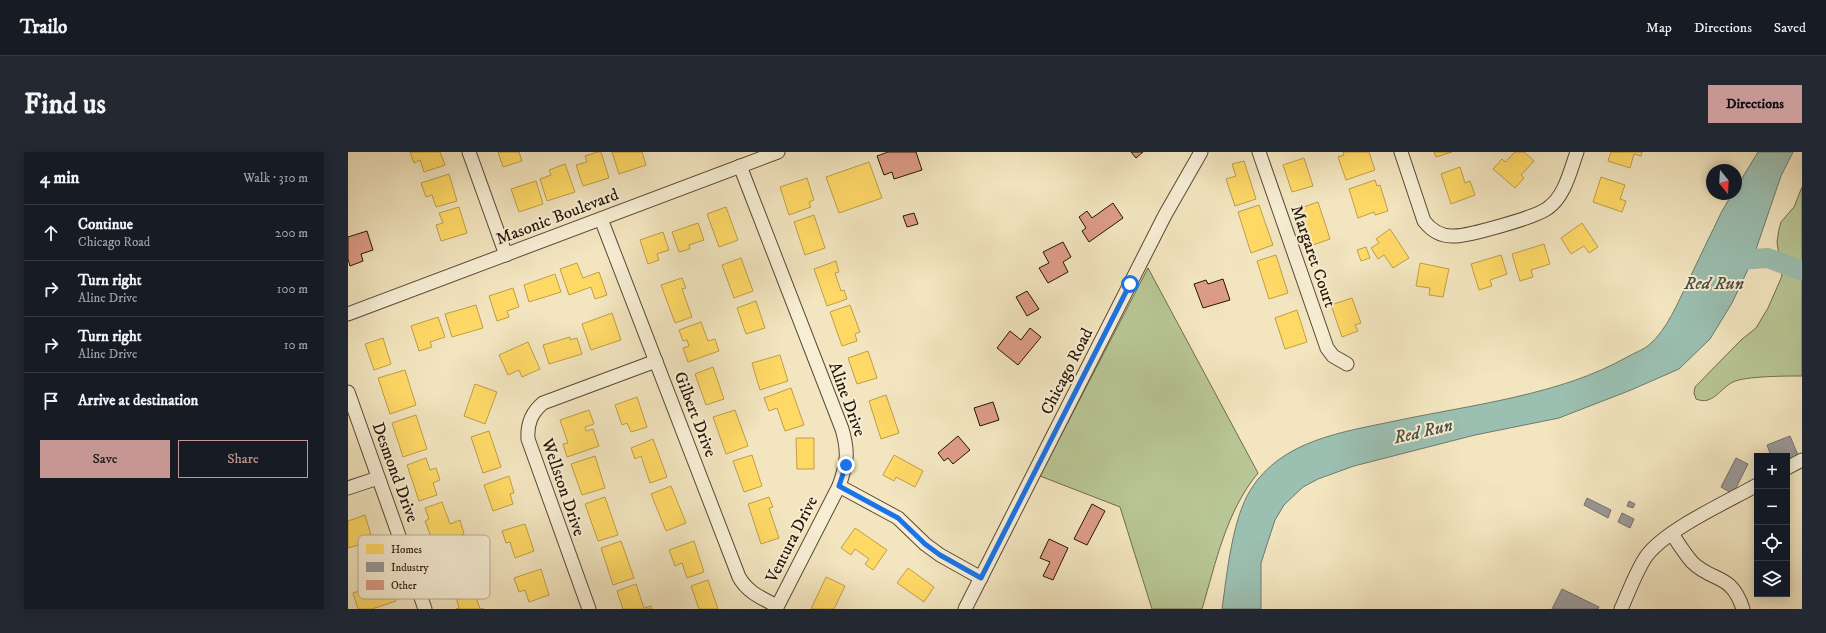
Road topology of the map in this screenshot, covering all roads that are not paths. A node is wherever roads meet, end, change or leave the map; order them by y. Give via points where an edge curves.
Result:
1 (469, 152) edge
2 (778, 152) edge
3 (1201, 152) edge
4 (1259, 152) edge
5 (1401, 152) edge
6 (1577, 152) edge
7 (740, 166) junction
8 (601, 219) junction
9 (506, 255) junction
10 (348, 314) edge
11 (656, 362) junction
12 (1347, 364) dead end
13 (348, 392) edge
14 (1802, 460) edge
15 (1790, 466) edge
16 (378, 478) junction
17 (839, 486) junction
18 (1754, 487) edge
19 (348, 488) edge
20 (1672, 534) junction
21 (398, 535) edge
22 (981, 578) junction
23 (421, 599) edge
24 (777, 607) edge
25 (425, 609) edge
26 (588, 609) edge
27 (965, 609) edge
28 (1621, 609) edge
29 (1743, 609) edge

1 - 9 street
2 - 7 street, Masonic Boulevard
3 - 22 street, Chicago Road via 1165,215
4 - 12 street, Margaret Court via 1327,348 1333,356
5 - 6 street via 1424,220 1439,234 1453,236 1532,216 1549,208 1562,191
7 - 8 street, Masonic Boulevard
7 - 17 street, Aline Drive via 842,429 848,455
8 - 9 street, Masonic Boulevard
8 - 11 street, Gilbert Drive
9 - 10 street, Masonic Boulevard
11 - 24 street, Gilbert Drive via 739,577 752,593
11 - 26 street, Wellston Drive via 543,403 530,418 528,440
13 - 16 street, Desmond Drive
14 - 15 street
16 - 19 street
16 - 21 street, Desmond Drive
17 - 22 street via 898,518 940,555
17 - 24 street, Ventura Drive
18 - 20 street
20 - 28 street via 1647,555
20 - 29 street via 1692,562 1727,582
22 - 27 street, Chicago Road
23 - 25 street, Desmond Drive

